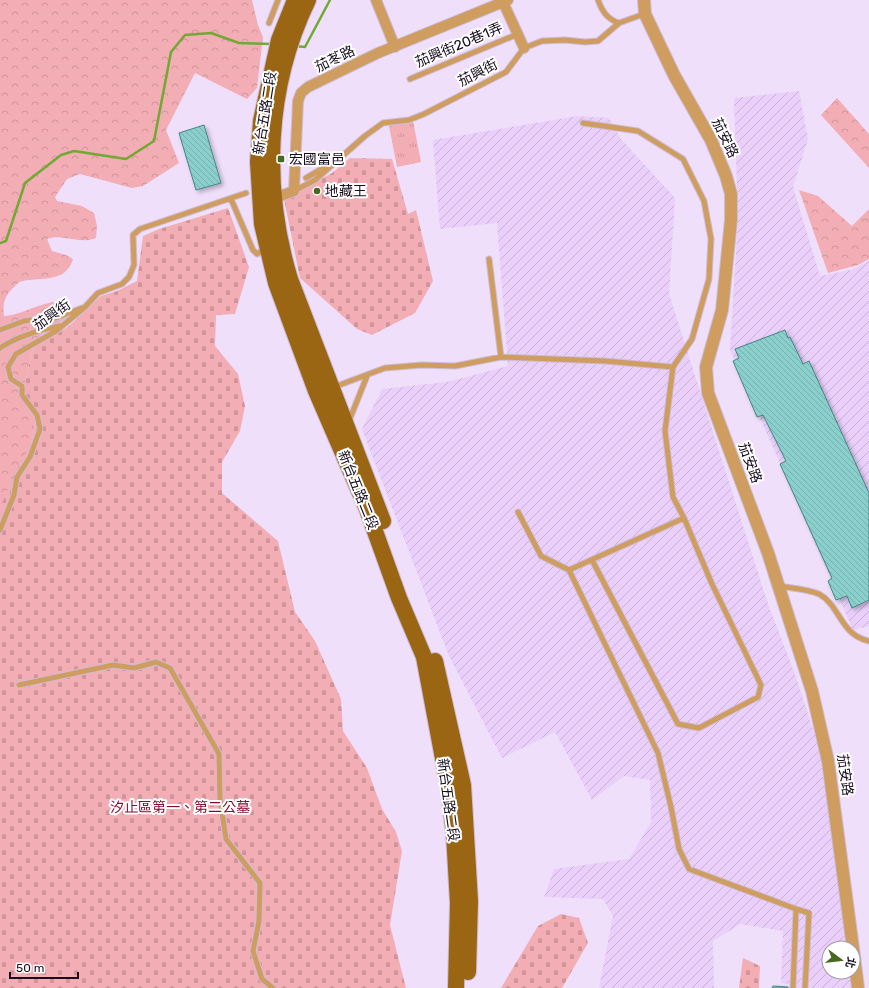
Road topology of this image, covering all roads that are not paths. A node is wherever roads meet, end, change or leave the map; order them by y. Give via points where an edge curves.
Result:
1 (278, 0) edge
2 (295, 0) edge
3 (308, 0) edge
4 (376, 0) edge
5 (598, 0) edge
6 (644, 0) edge
7 (505, 1) edge
8 (645, 14) junction
9 (269, 23) dead end
10 (618, 23) junction
11 (518, 34) junction
12 (395, 47) junction
13 (524, 48) junction
14 (410, 79) dead end
15 (583, 123) dead end
16 (342, 158) junction
17 (266, 177) junction
18 (306, 178) dead end
19 (294, 191) junction
20 (259, 198) junction
21 (231, 199) junction
22 (267, 248) junction
23 (489, 258) dead end
24 (85, 307) junction
25 (61, 326) junction
26 (0, 330) edge
27 (0, 348) edge
28 (501, 357) junction
29 (673, 367) junction
30 (367, 376) junction
31 (323, 389) junction
32 (341, 432) junction
33 (518, 512) dead end
34 (684, 518) junction
35 (0, 530) edge
36 (592, 560) junction
37 (569, 570) junction
38 (778, 586) junction
39 (869, 641) edge
40 (19, 685) dead end
41 (796, 909) junction
42 (852, 940) edge
43 (273, 988) edge
44 (456, 988) edge
45 (467, 988) edge
46 (793, 988) edge
47 (806, 988) edge

1 - 9 lane
2 - 17 main road, 新台五路二段 via 279,40 264,100 259,139
3 - 17 main road, 新台五路二段 via 281,77
4 - 12 street
5 - 10 lane via 604,14 611,21
6 - 8 street, 茄安路
7 - 11 street
7 - 12 street, 茄苳路
8 - 10 lane
8 - 38 street, 茄安路 via 674,75 711,140 731,194 731,220 722,310 706,367 708,393
10 - 13 lane via 598,41 542,41
11 - 13 street
11 - 14 lane, 茄興街20巷1弄
12 - 19 street, 茄苳路 via 308,87 301,93 298,101
13 - 16 lane, 茄興街 via 506,72 496,79 409,120 383,124 365,136
15 - 29 lane via 638,131 683,159 704,201 711,239 709,279 692,339
16 - 18 lane, 茄興街
16 - 19 lane, 茄興街 via 315,180
17 - 20 main road, 新台五路二段
19 - 20 street
20 - 21 lane, 茄興街
20 - 22 main road, 新台五路二段
20 - 31 main road, 新台五路二段 via 282,254
21 - 22 lane via 253,250 257,254
21 - 24 lane, 茄興街 via 140,229 132,235 134,265 129,277 122,284 98,293
22 - 31 main road, 新台五路二段 via 276,283
23 - 28 lane
24 - 25 lane, 茄興街
24 - 26 lane via 56,318 24,322
25 - 27 lane via 40,330
25 - 35 lane, 茄興街 via 16,354 8,367 11,378 22,386 22,395 37,415 40,429 30,457 17,477 14,495
28 - 29 lane via 605,361
28 - 30 lane via 455,366 385,368
29 - 34 lane via 665,431 673,497
30 - 31 lane
30 - 32 lane
31 - 32 main road, 新台五路二段
32 - 44 main road, 新台五路二段 via 399,598 424,657 448,785 454,834 458,904
32 - 45 main road, 新台五路二段 via 433,650 463,786 470,901
33 - 37 lane via 541,556
34 - 36 lane
34 - 36 lane via 712,584 761,685 758,697 699,728 678,724
36 - 37 lane
37 - 41 lane via 658,753 678,849 690,870
38 - 39 lane via 818,594 828,601 847,629
38 - 42 street, 茄安路 via 823,733
40 - 43 lane via 113,665 134,668 156,662 170,668 219,754 220,799 226,839 260,883 259,921 253,952 262,979
41 - 46 lane
41 - 47 lane via 809,913

